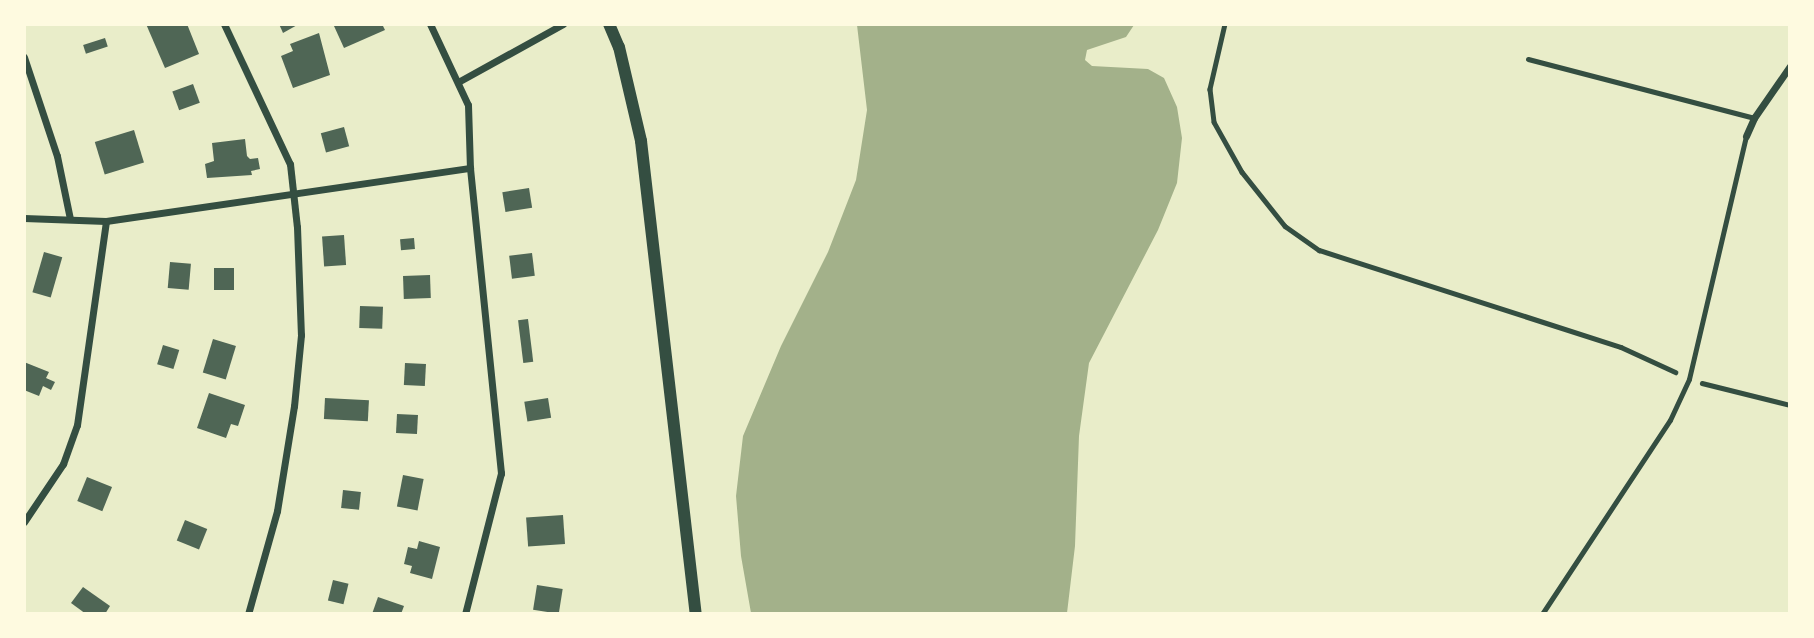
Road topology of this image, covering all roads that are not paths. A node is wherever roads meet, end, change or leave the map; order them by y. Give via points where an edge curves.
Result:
1 (224, 24) edge
2 (430, 24) edge
3 (563, 24) edge
4 (610, 24) edge
5 (24, 57) edge
6 (1528, 59) dead end
7 (1790, 66) edge
8 (458, 82) junction
9 (1754, 118) junction
10 (1746, 136) joint
11 (470, 168) junction
12 (293, 192) junction
13 (24, 218) edge
14 (70, 219) junction
15 (106, 220) junction
16 (24, 522) edge
17 (248, 614) edge
18 (465, 614) edge
19 (696, 614) edge
20 (1542, 614) edge

1 - 12 street via 290,164
2 - 8 street
3 - 8 street
4 - 19 street via 641,141
5 - 14 street via 57,156
6 - 9 lane
7 - 9 street
8 - 11 street via 468,105
9 - 10 street
10 - 20 lane via 1689,379 1670,420
11 - 12 street
11 - 18 street via 502,473
12 - 15 street
12 - 17 street via 300,335 294,406 277,511
13 - 14 street
14 - 15 street
15 - 16 street via 77,425 63,464

